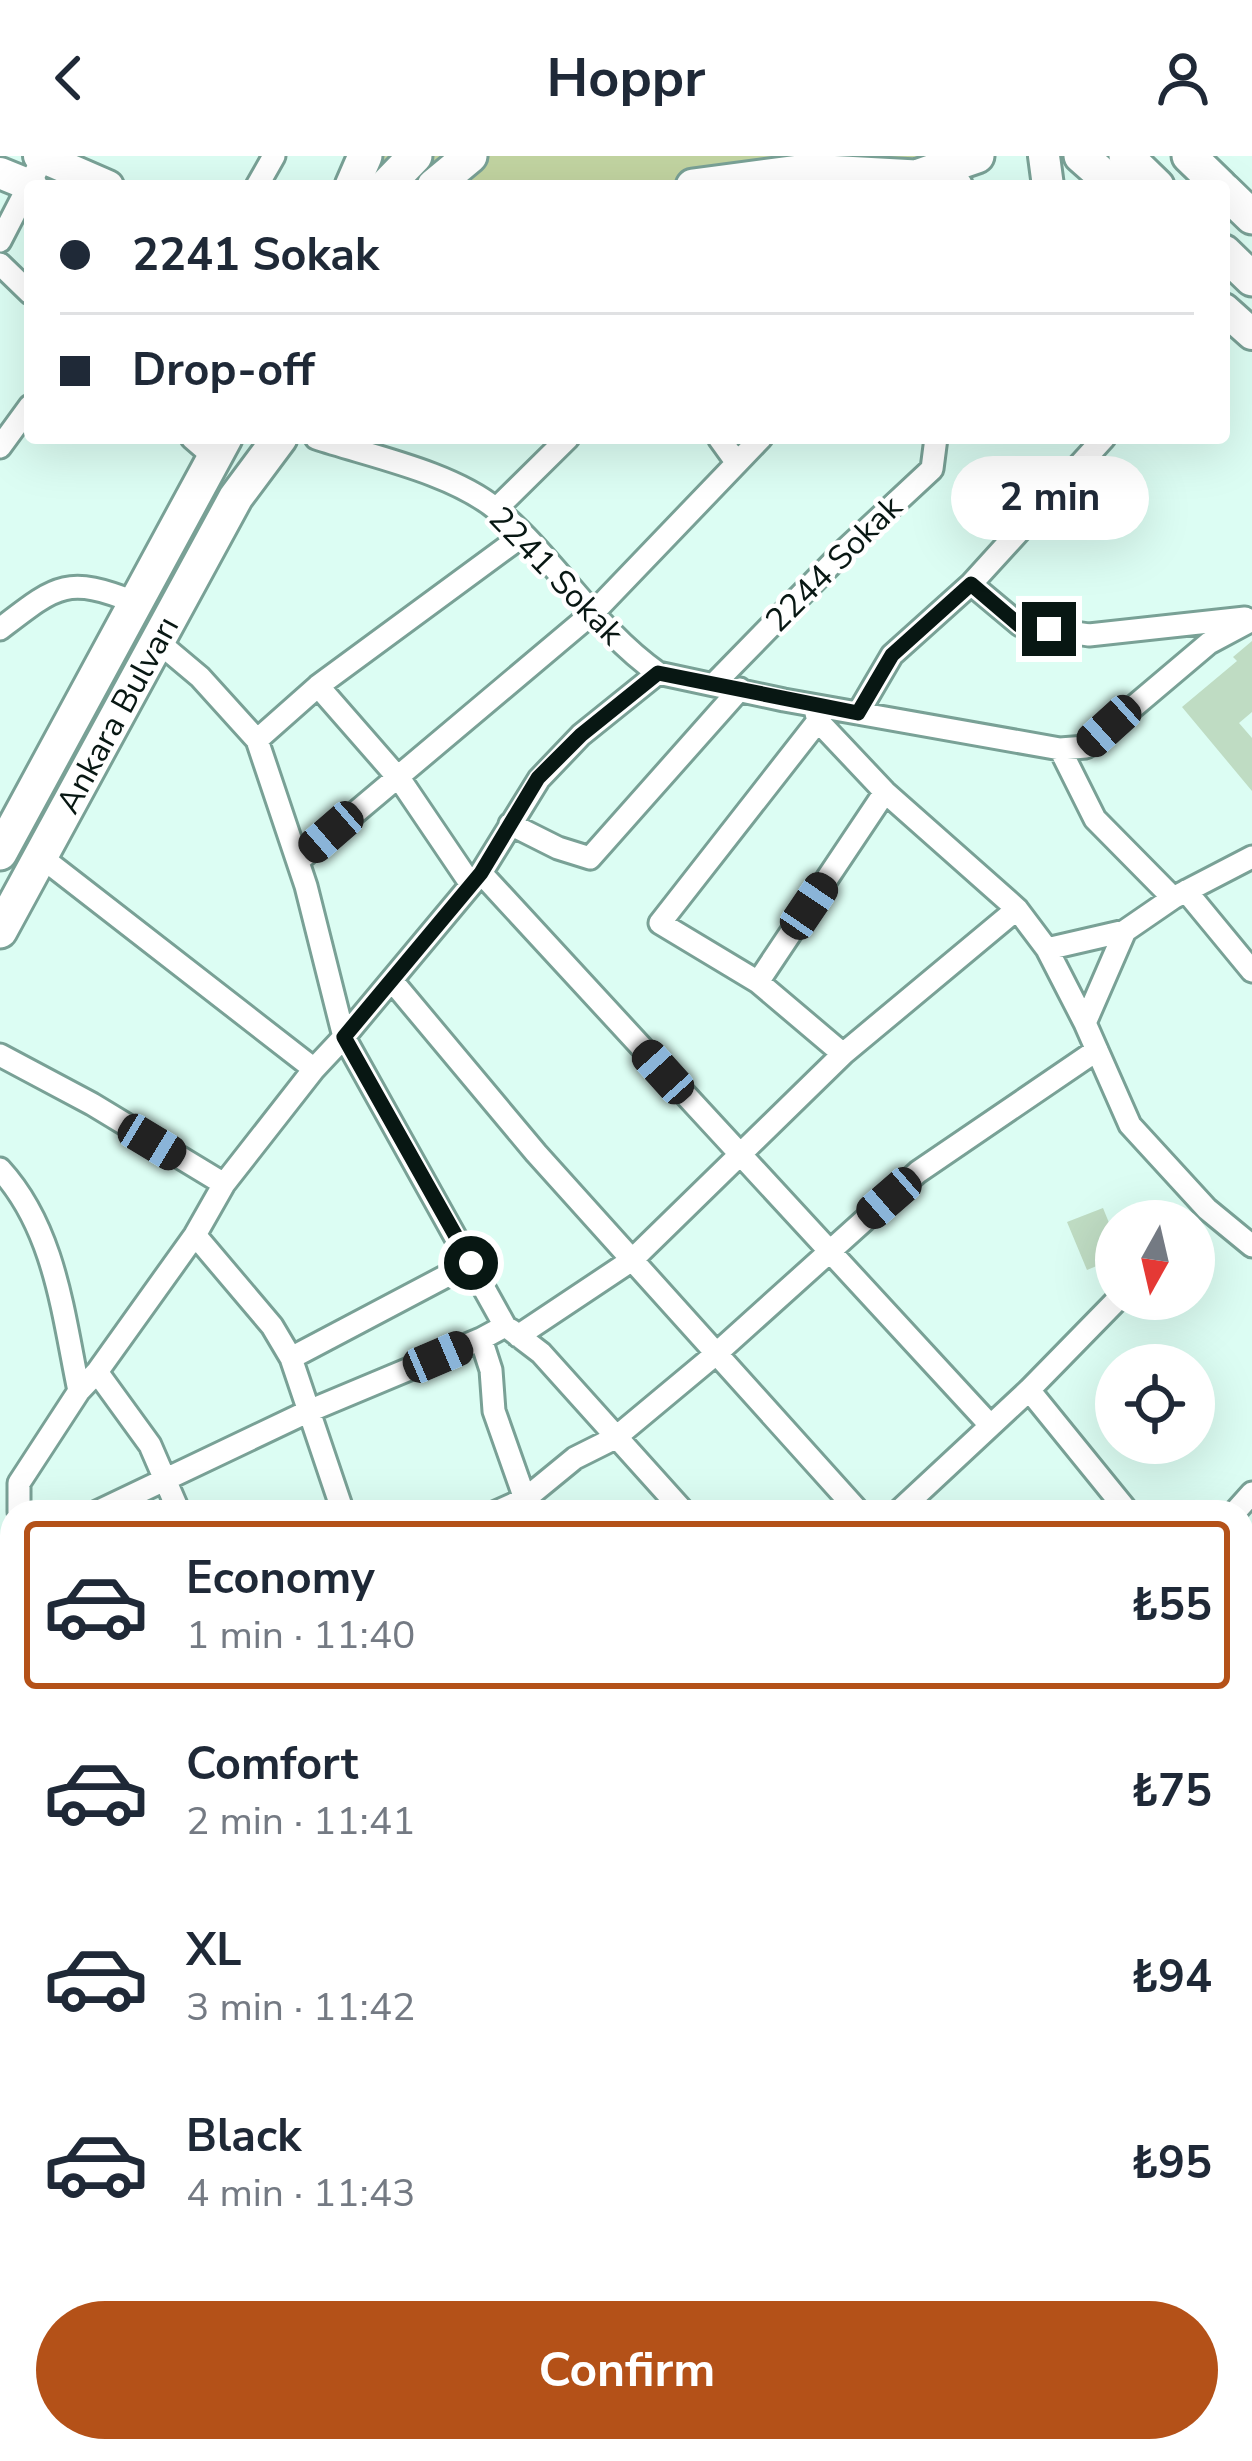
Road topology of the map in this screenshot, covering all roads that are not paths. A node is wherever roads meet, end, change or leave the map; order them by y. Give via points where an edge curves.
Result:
1 (42, 156) edge
2 (365, 156) edge
3 (415, 156) edge
4 (470, 156) edge
5 (977, 156) edge
6 (1081, 156) edge
7 (1126, 156) edge
8 (1154, 156) edge
9 (1189, 156) edge
10 (916, 177) junction
11 (95, 180) edge
12 (340, 180) edge
13 (392, 180) edge
14 (441, 180) edge
15 (739, 180) edge
16 (930, 180) edge
17 (1108, 180) edge
18 (1151, 180) edge
19 (1179, 180) edge
20 (1214, 180) edge
21 (1230, 196) edge
22 (24, 197) edge
23 (1252, 217) edge
24 (1230, 230) edge
25 (0, 241) edge
26 (1252, 250) edge
27 (1230, 258) edge
28 (0, 264) edge
29 (1252, 279) edge
30 (16, 289) edge
31 (1230, 291) edge
32 (1251, 333) edge
33 (24, 414) edge
34 (210, 444) edge
35 (263, 444) edge
36 (276, 444) edge
37 (334, 444) edge
38 (562, 444) edge
39 (723, 444) edge
40 (755, 444) edge
41 (936, 444) edge
42 (1099, 444) edge
43 (0, 447) edge
44 (737, 463) junction
45 (236, 497) junction
46 (496, 509) junction
47 (523, 536) junction
48 (971, 584) junction
49 (134, 602) junction
50 (595, 611) junction
51 (1252, 619) edge
52 (0, 628) edge
53 (157, 640) junction
54 (658, 673) junction
55 (714, 684) junction
56 (318, 686) junction
57 (740, 688) junction
58 (816, 713) junction
59 (858, 713) junction
60 (257, 740) junction
61 (1060, 749) junction
62 (396, 776) junction
63 (885, 792) junction
64 (510, 824) junction
65 (4, 835) edge
66 (40, 856) junction
67 (1252, 857) edge
68 (298, 861) junction
69 (476, 878) junction
70 (1179, 894) junction
71 (1017, 909) junction
72 (0, 931) edge
73 (1125, 931) junction
74 (1047, 949) junction
75 (1252, 971) edge
76 (393, 982) junction
77 (758, 982) junction
78 (1085, 1023) junction
79 (344, 1037) junction
80 (1097, 1050) junction
81 (843, 1054) junction
82 (0, 1055) edge
83 (314, 1069) junction
84 (739, 1156) junction
85 (0, 1169) edge
86 (224, 1184) junction
87 (1188, 1200) edge
88 (1215, 1224) edge
89 (195, 1235) junction
90 (1252, 1246) edge
91 (829, 1250) junction
92 (632, 1260) junction
93 (471, 1263) junction
94 (1097, 1320) edge
95 (511, 1331) junction
96 (481, 1339) junction
97 (716, 1353) junction
98 (291, 1358) junction
99 (97, 1372) junction
100 (1029, 1390) junction
101 (79, 1391) junction
102 (309, 1411) junction
103 (990, 1425) junction
104 (615, 1438) junction
105 (163, 1479) junction
106 (10, 1482) edge
107 (121, 1500) edge
108 (173, 1500) edge
109 (339, 1500) edge
110 (529, 1500) edge
111 (536, 1500) edge
112 (673, 1500) edge
113 (848, 1500) edge
114 (911, 1500) edge
115 (1118, 1500) edge

1 - 11 main road
2 - 12 main road
3 - 13 main road
4 - 14 main road
5 - 10 main road
6 - 17 main road
7 - 18 main road
8 - 19 main road
9 - 20 main road
10 - 15 main road via 807,171
10 - 16 main road
21 - 23 main road
22 - 25 street
24 - 26 main road
27 - 29 main road
28 - 30 street
31 - 32 main road
33 - 43 street
34 - 49 main road, Ankara Bulvarı
35 - 45 main road, Ankara Bulvarı
36 - 45 main road, Ankara Bulvarı
37 - 46 street, 2241 Sokak
38 - 46 street
39 - 44 street
40 - 44 street
41 - 55 street, 2244 Sokak via 932,470
42 - 48 street
44 - 50 street
45 - 53 main road, Ankara Bulvarı
46 - 47 street, 2241 Sokak
47 - 50 street, 2241 Sokak
47 - 56 street
48 - 51 street via 1019,625 1089,635
48 - 59 street via 892,655
49 - 52 street via 71,584
49 - 65 main road, Ankara Bulvarı
50 - 54 street, 2241 Sokak via 628,652
50 - 62 street
51 - 61 street via 1209,643 1086,747
53 - 60 street
53 - 66 main road, Ankara Bulvarı
54 - 55 street
54 - 64 street via 538,778
55 - 57 street
56 - 60 street
56 - 62 street
57 - 58 street
57 - 64 street via 590,858
58 - 59 street
58 - 63 street
58 - 77 street via 660,923
59 - 61 street
60 - 68 street
61 - 70 street via 1095,819
62 - 68 street
62 - 69 street
63 - 71 street
63 - 77 street
64 - 69 street
66 - 72 main road, Ankara Bulvarı
66 - 83 street
67 - 70 street
68 - 79 street
69 - 76 street
69 - 84 street
70 - 73 street
70 - 75 street
71 - 74 street
71 - 81 street
73 - 74 street
73 - 78 street
74 - 78 street
76 - 79 street
76 - 92 street
77 - 81 street
78 - 80 street
79 - 83 street
79 - 93 street
80 - 87 street via 1130,1125
80 - 91 street via 918,1172
81 - 84 street
82 - 86 street
83 - 86 street
84 - 91 street
84 - 92 street
85 - 101 street via 40,1230
86 - 89 street
88 - 90 street
89 - 98 street
89 - 99 street
91 - 97 street
91 - 103 street
92 - 95 street
92 - 97 street
93 - 95 street
93 - 98 street
94 - 100 street
95 - 96 street
95 - 104 street via 541,1353
96 - 102 street
96 - 110 street via 494,1411
97 - 104 street
97 - 113 street
98 - 102 street
99 - 101 street
99 - 105 street via 150,1445
100 - 103 street
100 - 115 street
101 - 106 street
102 - 105 street
102 - 109 street
103 - 114 street
104 - 111 street via 575,1458
104 - 112 street
105 - 107 street
105 - 108 street

